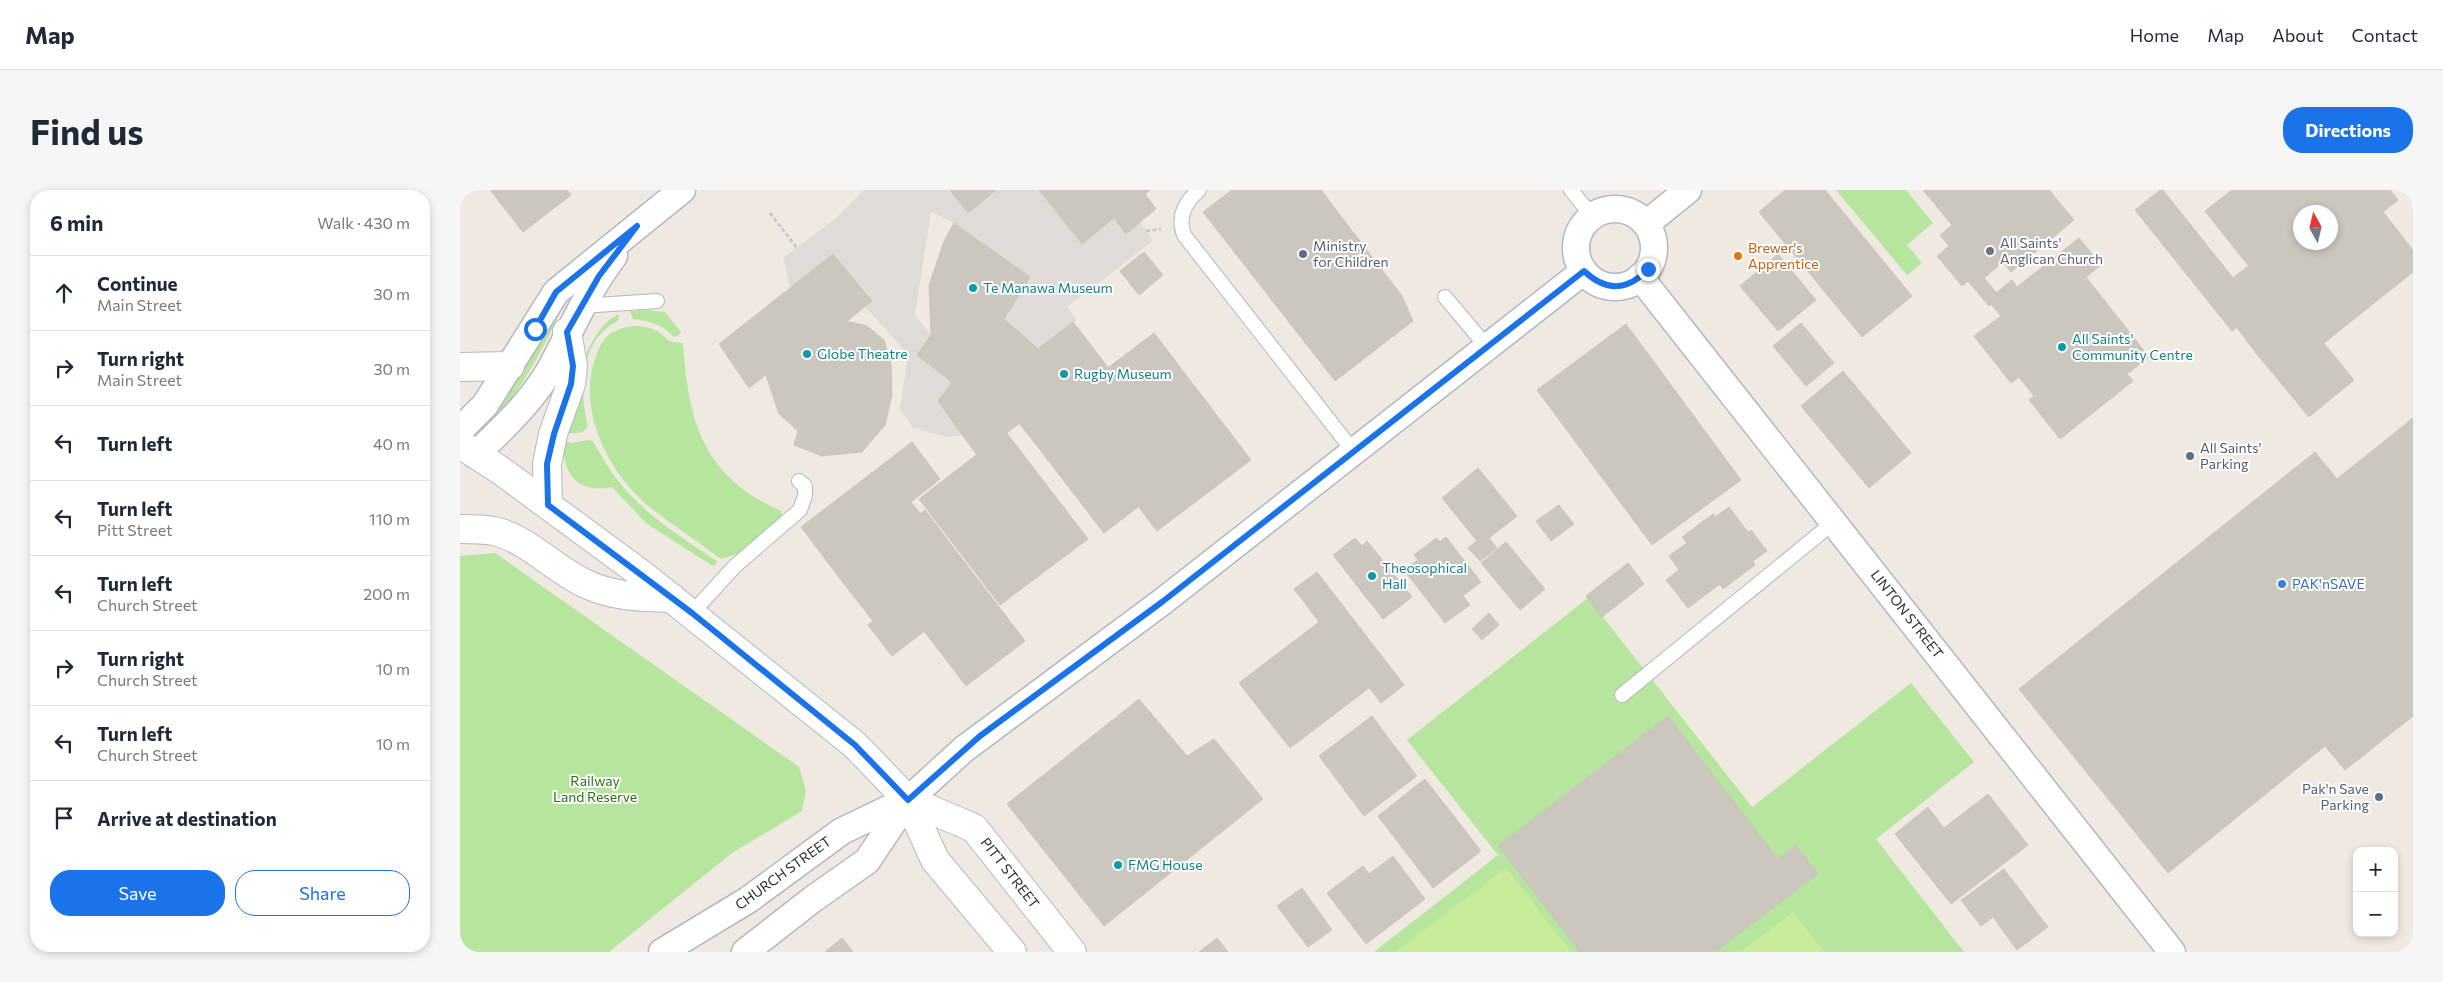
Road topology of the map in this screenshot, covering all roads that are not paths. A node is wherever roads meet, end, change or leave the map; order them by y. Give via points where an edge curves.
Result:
1 (682, 190) edge
2 (1199, 190) edge
3 (1571, 190) edge
4 (1688, 190) edge
5 (1592, 216) junction
6 (1646, 224) junction
7 (637, 226) junction
8 (1584, 271) junction
9 (1640, 277) junction
10 (1445, 297) dead end
11 (657, 301) dead end
12 (581, 306) junction
13 (567, 332) junction
14 (1487, 348) junction
15 (510, 366) junction
16 (460, 367) edge
17 (460, 430) edge
18 (1354, 452) junction
19 (465, 456) edge
20 (799, 481) dead end
21 (548, 505) junction
22 (1834, 522) junction
23 (460, 529) edge
24 (682, 605) junction
25 (1622, 695) dead end
26 (908, 800) junction
27 (662, 952) edge
28 (745, 952) edge
29 (1012, 952) edge
30 (1072, 952) edge
31 (2172, 952) edge

1 - 7 street
2 - 18 lane via 1183,208 1184,235
3 - 5 lane
4 - 6 street
5 - 6 street via 1603,211 1626,210
5 - 8 street via 1578,236 1576,248
6 - 9 street via 1654,246 1648,269
7 - 12 street
7 - 15 street via 556,292
8 - 9 street via 1604,285 1630,284
8 - 14 street, CHURCH STREET
9 - 22 street, LINTON STREET
10 - 14 lane
11 - 12 lane
12 - 13 street
13 - 19 street via 551,367 530,400 513,418
13 - 21 main road via 573,366 571,384 547,464
14 - 18 street, CHURCH STREET
15 - 16 main road
15 - 17 street via 485,405
18 - 26 street, CHURCH STREET via 1162,602 980,736
19 - 21 main road, PITT STREET via 500,470
20 - 24 lane via 805,486 800,510 735,566
21 - 24 main road, PITT STREET
22 - 25 lane
22 - 31 street, LINTON STREET
23 - 24 main road via 494,531 512,538 568,575 605,591
24 - 26 main road, PITT STREET via 855,745
26 - 27 street, CHURCH STREET via 842,832 748,900
26 - 28 street, CHURCH STREET via 867,861
26 - 29 main road, PITT STREET via 935,860
26 - 30 main road, PITT STREET via 974,828

